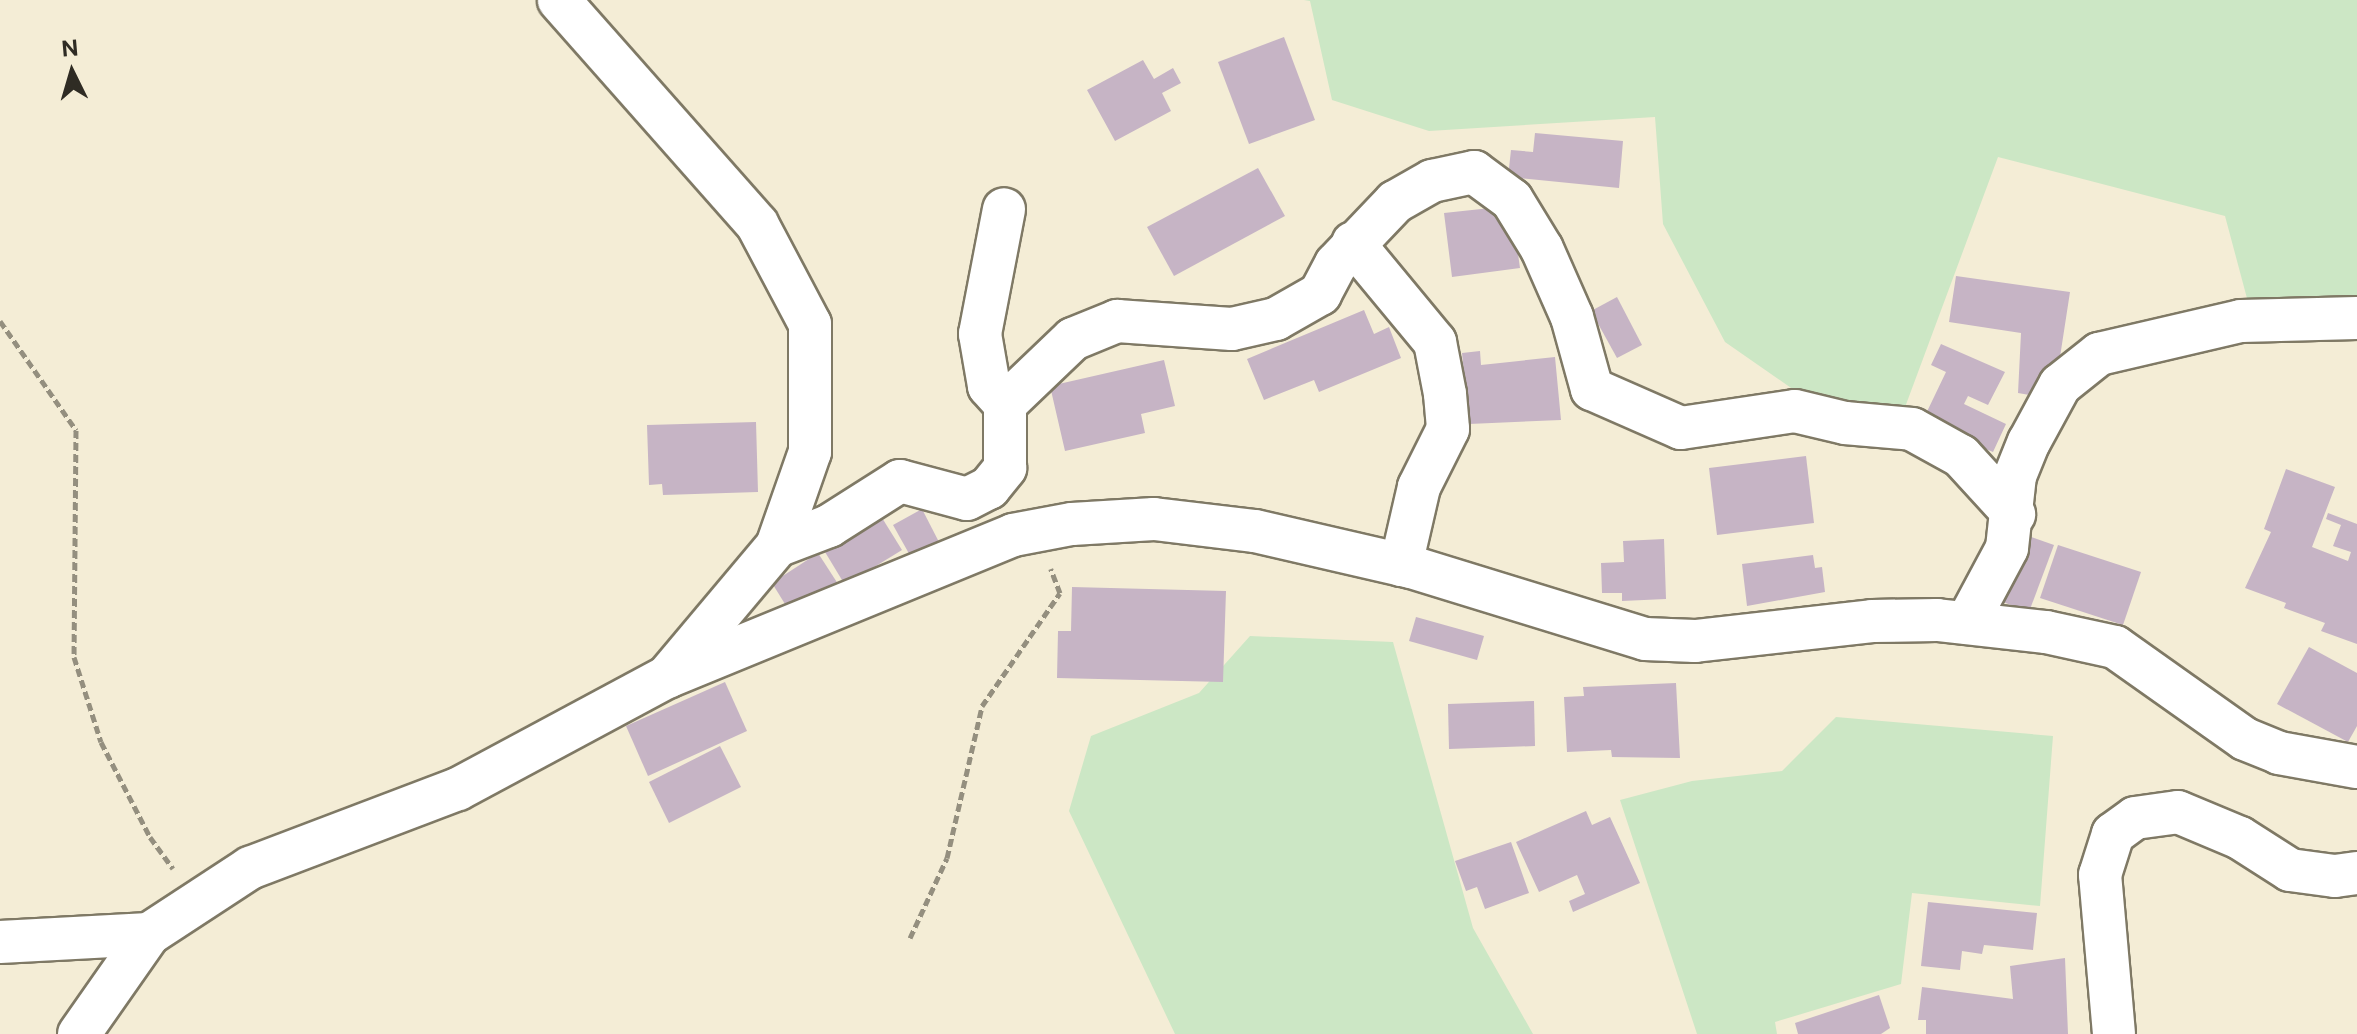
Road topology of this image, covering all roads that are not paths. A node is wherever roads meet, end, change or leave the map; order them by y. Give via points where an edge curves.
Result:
1 (559, 0) edge
2 (1004, 209) dead end
3 (1353, 243) junction
4 (2357, 318) edge
5 (1005, 404) junction
6 (2014, 514) junction
7 (777, 546) junction
8 (1401, 565) junction
9 (1967, 623) junction
10 (667, 677) junction
11 (2357, 767) edge
12 (2357, 873) edge
13 (149, 934) junction
14 (0, 942) edge
15 (79, 1034) edge
16 (2114, 1034) edge

1 - 7 street via 757,224 810,324 810,452
2 - 5 street via 980,334 989,386
3 - 5 street via 1320,294 1276,319 1232,329 1117,321 1073,339
3 - 6 street via 1395,202 1432,181 1474,172 1512,200 1542,249 1572,317 1592,389 1681,428 1795,411 1845,423 1912,429 1961,456
3 - 8 street via 1435,342 1445,394 1448,429 1419,487
4 - 6 street via 2241,321 2099,354 2060,385 2029,442 2015,476
5 - 7 street via 1005,468 989,488 967,499 900,481 829,526
6 - 9 street via 2007,548
7 - 10 street
8 - 9 street via 1645,639 1695,641 1872,621
8 - 10 street via 1255,531 1154,519 1037,530 1013,535
9 - 11 street via 2115,647 2245,739 2279,753
10 - 13 street via 458,789 250,868
12 - 16 street via 2290,870 2240,838 2178,812 2135,818 2113,834 2100,875
13 - 14 street
13 - 15 street

